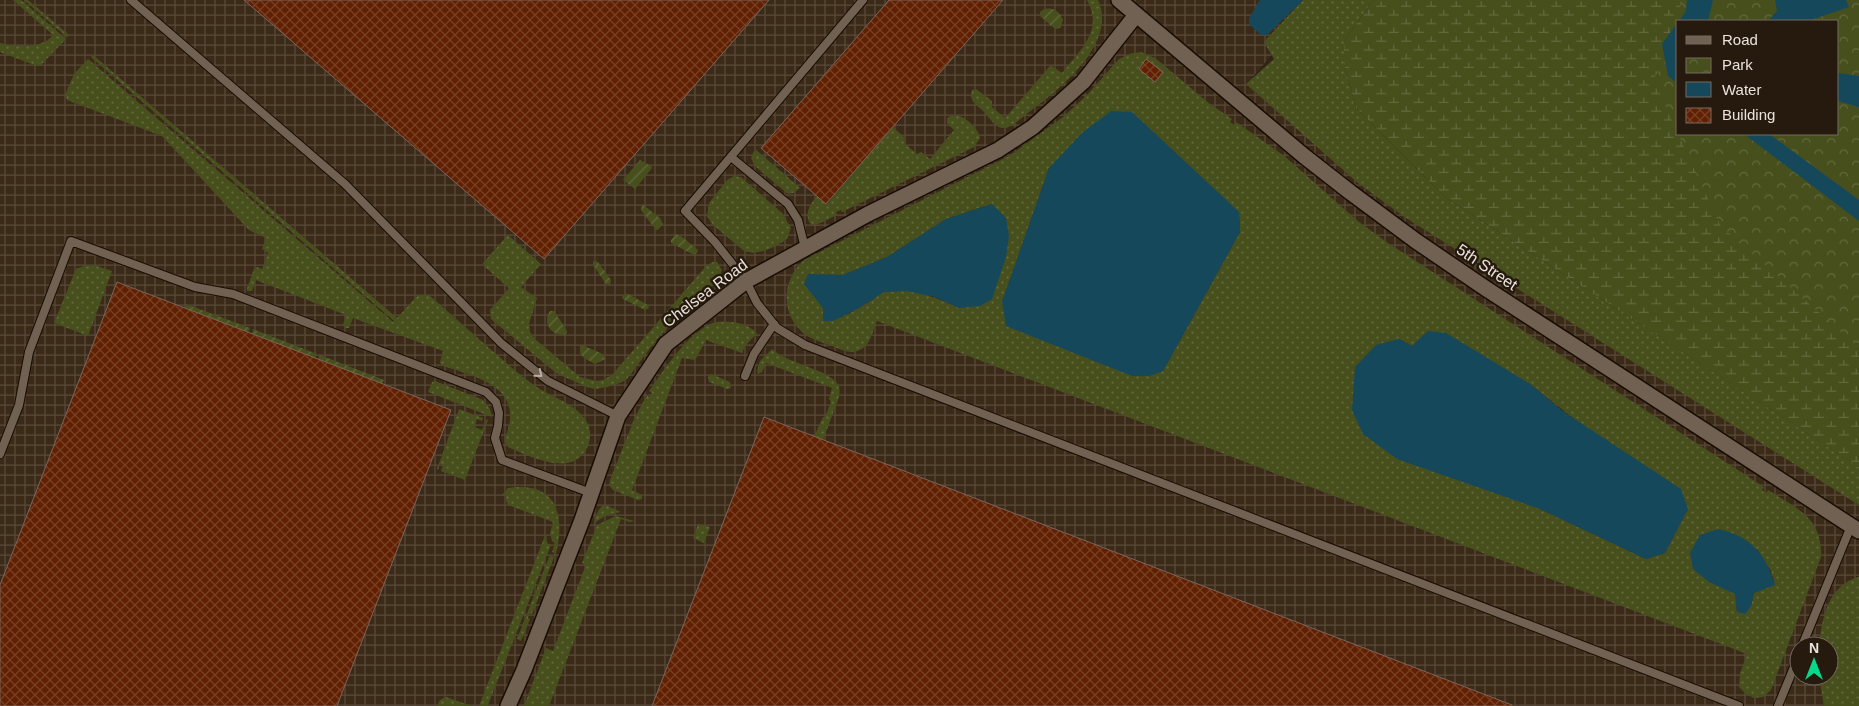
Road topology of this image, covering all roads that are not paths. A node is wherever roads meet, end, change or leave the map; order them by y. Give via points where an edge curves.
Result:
1 (131, 0) edge
2 (863, 0) edge
3 (1119, 0) edge
4 (1136, 15) junction
5 (731, 156) junction
6 (805, 248) junction
7 (746, 281) junction
8 (774, 324) junction
9 (745, 376) dead end
10 (618, 416) junction
11 (0, 454) edge
12 (591, 493) junction
13 (1855, 528) edge
14 (1806, 636) edge
15 (1789, 679) edge
16 (508, 706) edge
17 (1739, 706) edge
18 (1778, 706) edge

1 -> 10 lane via 345,184 501,343 548,381
2 - 5 lane
3 - 4 street, 5th Street
4 - 6 street, Chelsea Road via 1083,82 1033,127 998,150
4 - 13 street, 5th Street via 1342,186 1416,241
5 - 6 lane via 788,204 798,220
5 - 7 lane via 685,211 716,242
6 - 7 street, Chelsea Road
7 - 8 lane
7 - 10 street, Chelsea Road via 666,344
8 - 9 lane via 754,354
8 - 17 lane via 805,345
10 - 12 street, Chelsea Road
11 - 12 lane via 19,405 29,352 71,241 195,287 233,294 486,392 496,402 499,413 495,438 502,460
12 - 16 street, Chelsea Road
13 - 14 lane
15 - 18 lane

